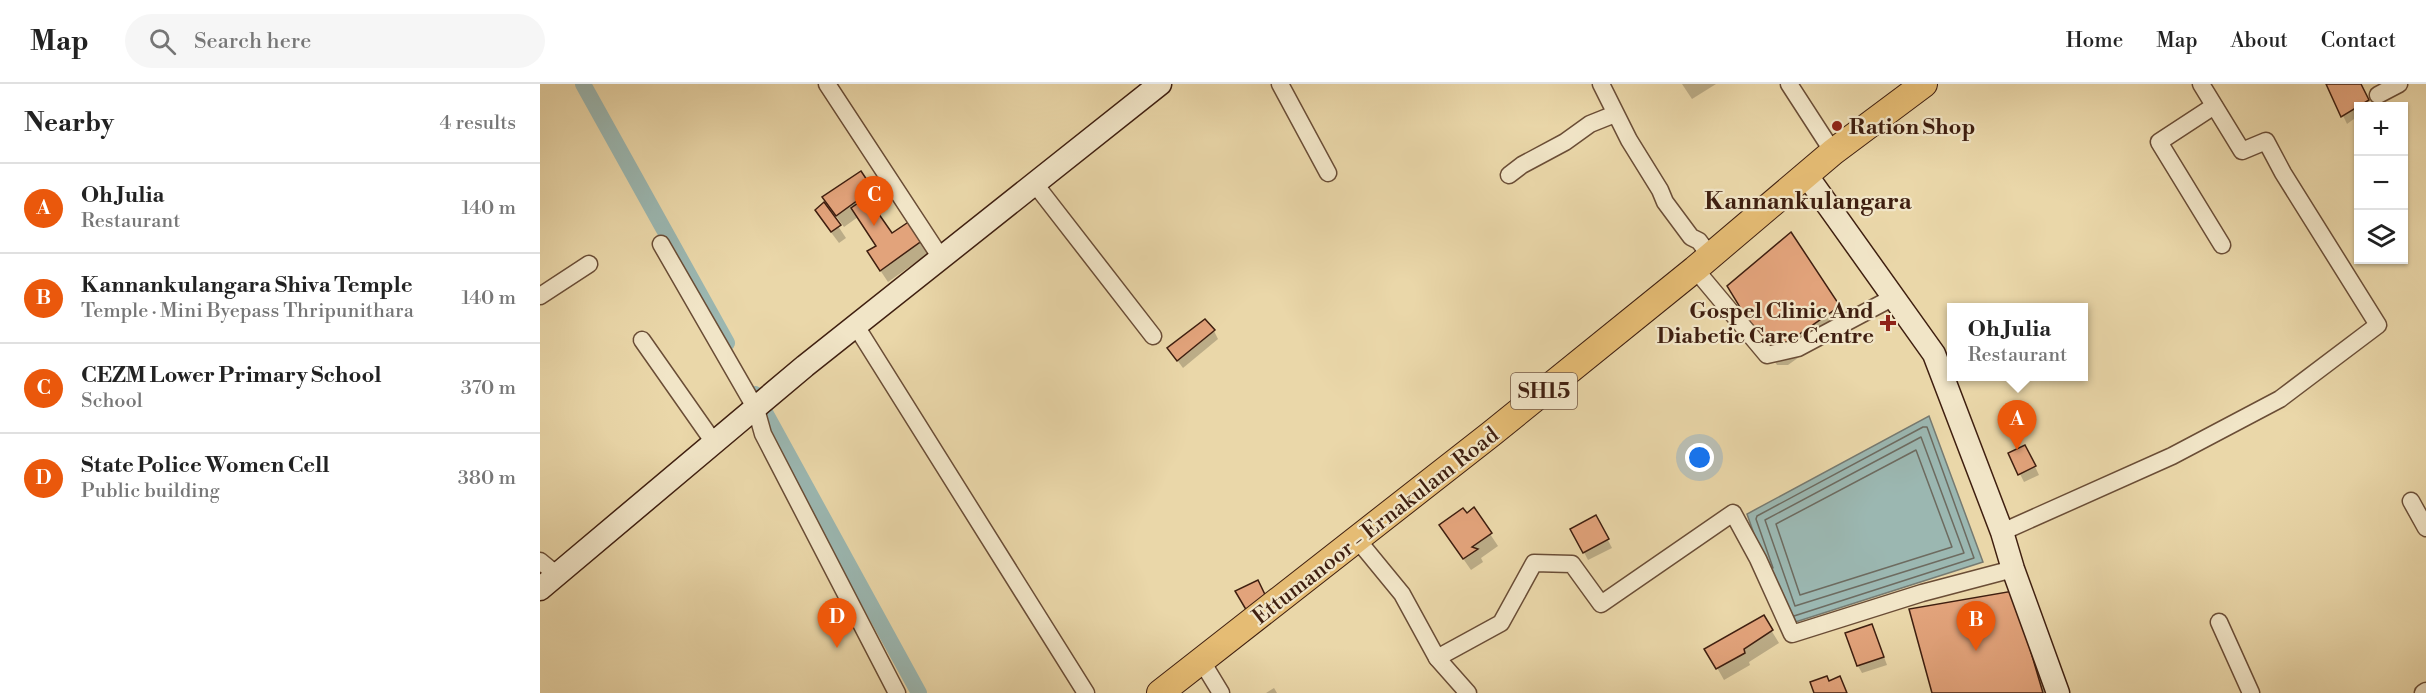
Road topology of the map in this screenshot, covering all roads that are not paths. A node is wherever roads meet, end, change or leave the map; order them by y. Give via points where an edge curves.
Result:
1 (827, 84) edge
2 (1160, 84) edge
3 (1280, 84) edge
4 (1601, 84) edge
5 (1789, 84) edge
6 (1924, 84) edge
7 (2201, 84) edge
8 (2399, 84) edge
9 (2378, 95) dead end
10 (2214, 105) junction
11 (1615, 114) junction
12 (1833, 152) junction
13 (1328, 173) dead end
14 (1509, 175) dead end
15 (1806, 176) junction
16 (1035, 184) junction
17 (661, 244) dead end
18 (2222, 245) dead end
19 (941, 258) junction
20 (1703, 263) junction
21 (589, 264) dead end
22 (540, 296) edge
23 (1892, 298) junction
24 (856, 326) junction
25 (1153, 336) dead end
26 (642, 340) dead end
27 (756, 409) junction
28 (715, 444) junction
29 (2411, 501) dead end
30 (2426, 528) edge
31 (2002, 532) junction
32 (1356, 538) junction
33 (549, 568) edge
34 (2013, 568) junction
35 (540, 589) edge
36 (2219, 622) dead end
37 (1437, 658) junction
38 (1201, 660) junction
39 (897, 693) edge
40 (1086, 693) edge
41 (1160, 693) edge
42 (1221, 693) edge
43 (1468, 693) edge
44 (2058, 693) edge
45 (2251, 693) edge

1 - 19 street
2 - 16 main road
3 - 13 street
4 - 11 street
5 - 12 street
6 - 12 main road, Ettumanoor - Ernakulam Road / SH15
7 - 10 street
8 - 9 street
10 - 18 street via 2159,142
10 - 31 street via 2241,151 2266,141 2378,325 2280,399 2172,456
11 - 14 street via 1590,124
11 - 20 street via 1665,202 1691,237 1699,241
12 - 15 main road, Ettumanoor - Ernakulam Road / SH15
15 - 20 main road, Ettumanoor - Ernakulam Road / SH15
15 - 23 main road
16 - 19 main road
16 - 25 street
17 - 27 street
19 - 24 main road
20 - 23 street via 1767,355 1798,348
20 - 32 main road, Ettumanoor - Ernakulam Road / SH15
21 - 22 street
23 - 31 main road via 1934,354
24 - 27 main road
24 - 40 street
26 - 28 street
27 - 28 main road
27 - 39 street via 763,434
28 - 33 main road
29 - 30 street
31 - 34 main road
32 - 37 street via 1402,594
32 - 38 main road, Ettumanoor - Ernakulam Road / SH15
33 - 35 main road
34 - 37 street via 1792,634 1733,513 1601,604 1572,564 1534,563 1502,623
34 - 44 main road
36 - 45 street
37 - 43 street
38 - 41 main road, Ettumanoor - Ernakulam Road / SH15
38 - 42 street

